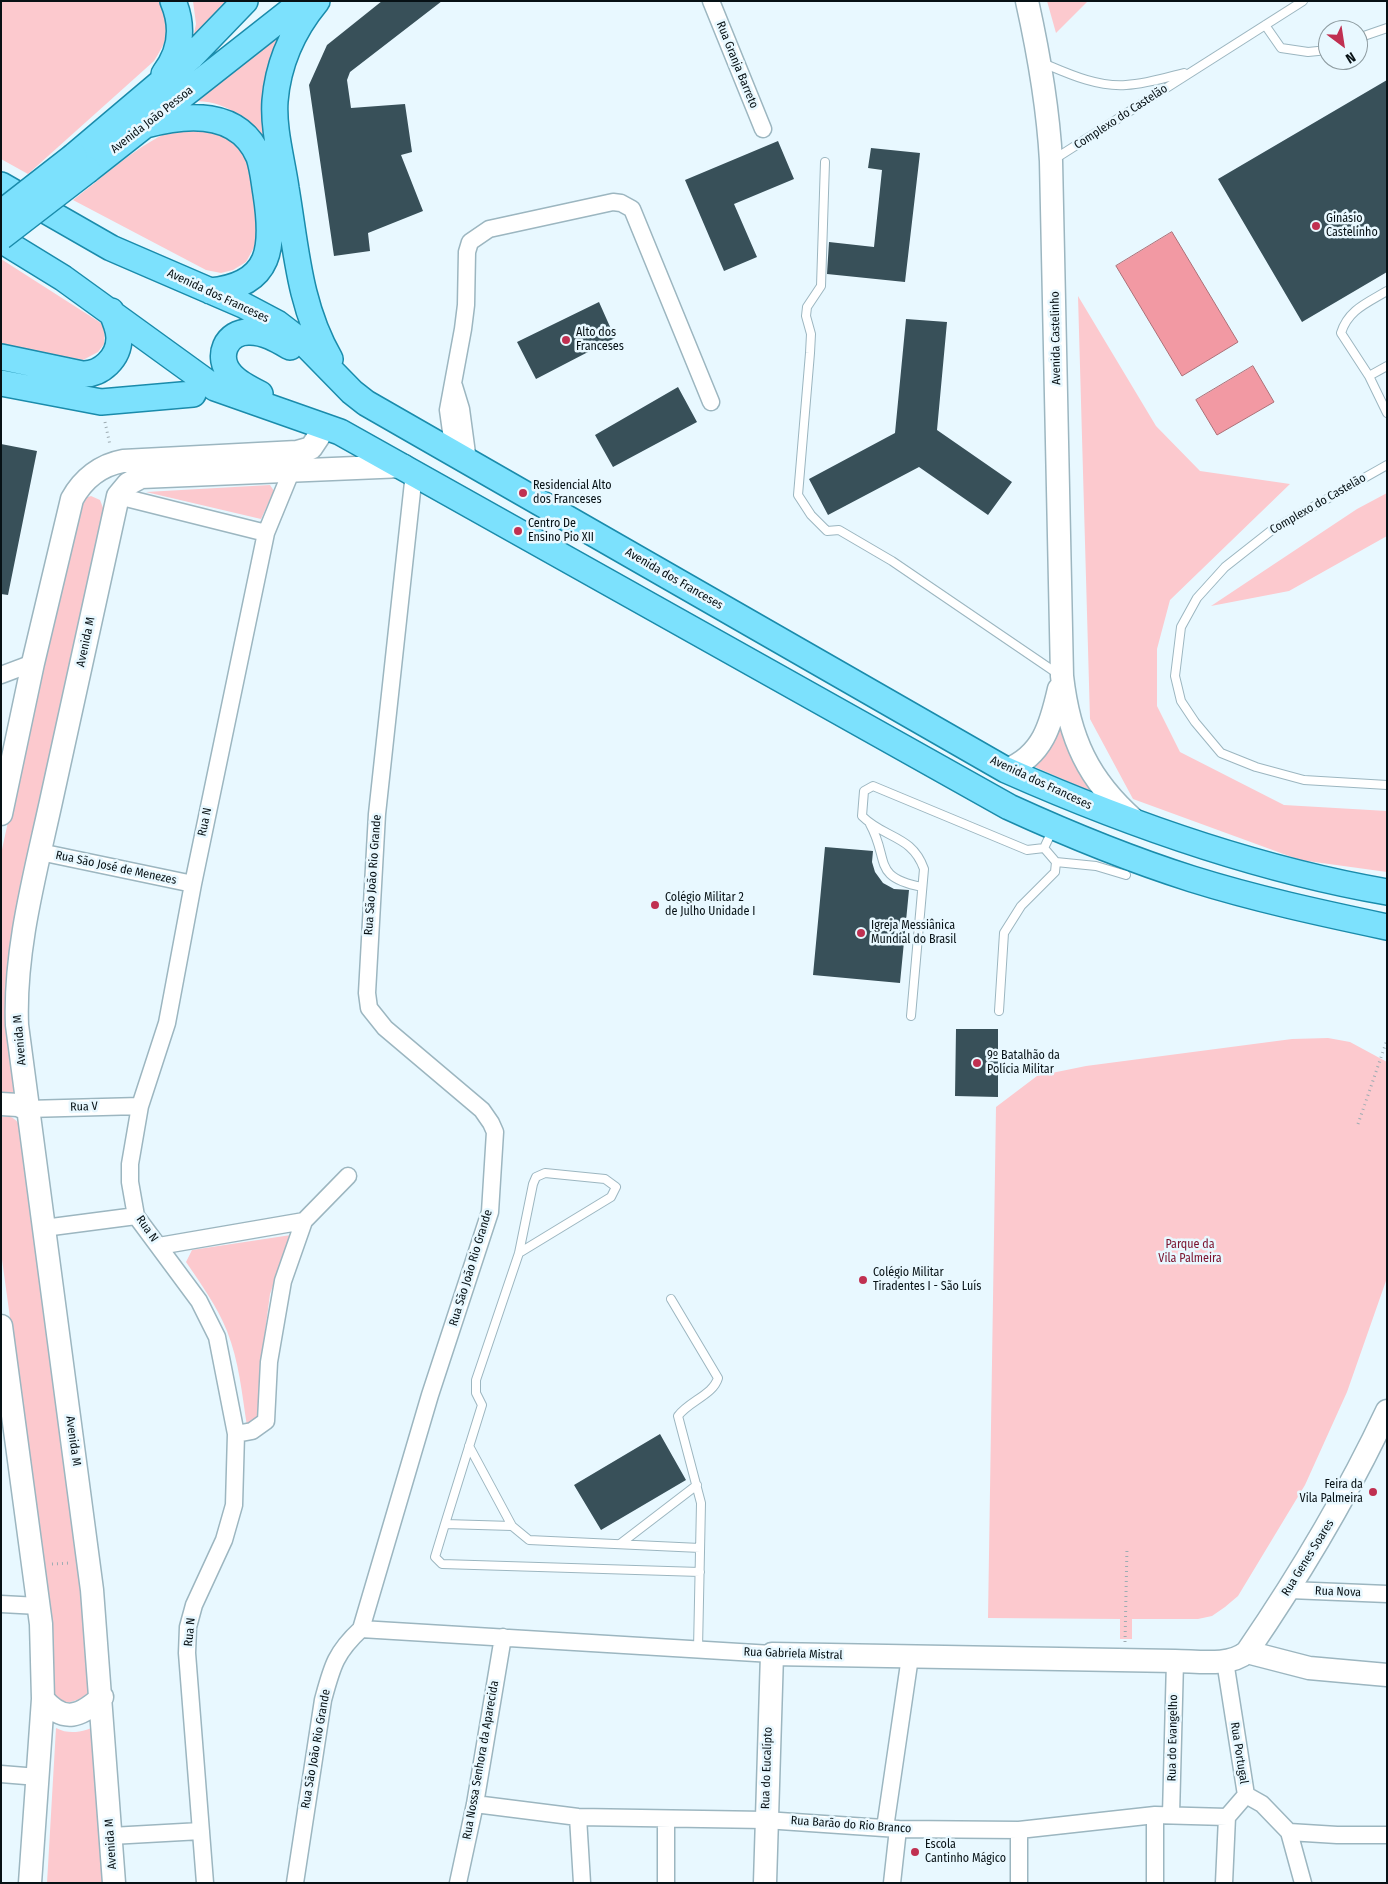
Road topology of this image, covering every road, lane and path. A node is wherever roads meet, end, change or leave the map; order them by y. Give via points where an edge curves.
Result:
1 (173, 1) edge
2 (245, 1) edge
3 (303, 1) edge
4 (317, 1) edge
5 (711, 1) edge
6 (1027, 1) edge
7 (1303, 1) edge
8 (1265, 25) junction
9 (1387, 28) edge
10 (1368, 35) edge
11 (1318, 51) edge
12 (1041, 62) junction
13 (1191, 71) junction
14 (146, 95) junction
15 (146, 125) junction
16 (763, 129) dead end
17 (1052, 161) junction
18 (825, 162) dead end
19 (81, 163) junction
20 (1, 185) edge
21 (1, 213) edge
22 (1, 239) edge
23 (210, 291) junction
24 (1387, 291) edge
25 (111, 311) junction
26 (134, 329) junction
27 (1, 357) edge
28 (1387, 366) edge
29 (1369, 376) junction
30 (1, 383) edge
31 (352, 392) junction
32 (193, 394) junction
33 (101, 402) junction
34 (711, 402) dead end
35 (1387, 413) edge
36 (329, 434) junction
37 (461, 457) junction
38 (109, 465) junction
39 (1387, 465) edge
40 (409, 469) junction
41 (291, 472) junction
42 (118, 496) junction
43 (266, 532) junction
44 (33, 663) junction
45 (1, 675) edge
46 (1062, 676) junction
47 (1006, 770) junction
48 (1387, 785) edge
49 (1, 814) edge
50 (869, 823) junction
51 (1140, 825) junction
52 (1049, 838) junction
53 (40, 852) junction
54 (1056, 862) junction
55 (1126, 875) dead end
56 (192, 884) junction
57 (922, 887) junction
58 (1387, 892) edge
59 (1387, 927) edge
60 (999, 1011) dead end
61 (911, 1016) dead end
62 (1387, 1040) edge
63 (1, 1104) edge
64 (140, 1106) junction
65 (27, 1108) junction
66 (1358, 1124) dead end
67 (348, 1176) dead end
68 (136, 1216) junction
69 (304, 1221) junction
70 (44, 1228) junction
71 (159, 1246) junction
72 (519, 1253) junction
73 (672, 1299) dead end
74 (1, 1326) edge
75 (1387, 1411) edge
76 (236, 1434) junction
77 (469, 1446) junction
78 (697, 1485) junction
79 (445, 1524) junction
80 (512, 1526) junction
81 (620, 1544) junction
82 (1127, 1547) dead end
83 (700, 1548) junction
84 (88, 1561) junction
85 (34, 1566) junction
86 (700, 1572) junction
87 (1290, 1590) junction
88 (1387, 1594) edge
89 (1, 1604) edge
90 (39, 1606) junction
91 (361, 1629) junction
92 (503, 1637) junction
93 (698, 1649) junction
94 (1247, 1652) junction
95 (772, 1654) junction
96 (910, 1657) junction
97 (1125, 1660) junction
98 (1175, 1661) junction
99 (1225, 1661) junction
100 (1387, 1675) edge
101 (102, 1697) junction
102 (43, 1699) junction
103 (1, 1774) edge
104 (38, 1777) junction
105 (1246, 1795) junction
106 (475, 1804) junction
107 (1163, 1815) junction
108 (1227, 1816) junction
109 (578, 1817) junction
110 (666, 1819) junction
111 (765, 1820) junction
112 (891, 1829) junction
113 (1018, 1830) junction
114 (201, 1831) junction
115 (1288, 1832) junction
116 (1387, 1835) edge
117 (111, 1836) junction
118 (30, 1883) edge
119 (114, 1883) edge
120 (205, 1883) edge
121 (295, 1883) edge
122 (458, 1883) edge
123 (582, 1883) edge
124 (666, 1883) edge
125 (765, 1883) edge
126 (892, 1883) edge
127 (1019, 1883) edge
128 (1155, 1883) edge
129 (1224, 1883) edge
130 (1303, 1883) edge

1 - 14 main road via 180,26 178,49 166,71
2 - 14 main road, Avenida João Pessoa via 191,57
3 - 15 main road, Avenida João Pessoa
4 - 31 main road via 293,36 286,53 275,103 278,137 309,317 325,350
5 - 16 street, Rua Granja Barreto
6 - 12 street, Avenida Castelinho
7 - 8 lane, Complexo do Castelão
8 - 11 lane via 1281,48
8 - 13 lane, Complexo do Castelão
9 - 10 lane
12 - 13 lane, Complexo do Castelão via 1102,84 1126,86
12 - 17 street, Avenida Castelinho
13 - 17 lane, Complexo do Castelão
14 - 19 main road, Avenida João Pessoa
15 - 19 main road, Avenida João Pessoa
15 - 23 main road via 174,117 208,118 226,123 240,132 258,155 271,226 266,258 252,276 231,288
17 - 46 street, Avenida Castelinho
18 - 46 lane via 821,286 806,316 810,353 798,496 827,531 839,530 892,561
19 - 21 main road, Avenida João Pessoa, bridge
19 - 22 main road, Avenida João Pessoa, bridge
20 - 23 main road, Avenida dos Franceses via 111,248
22 - 25 main road
23 - 31 main road, Avenida dos Franceses via 259,313 297,337
24 - 29 lane via 1352,311 1341,333
25 - 26 main road
25 - 27 main road via 119,334 118,346 109,362 93,373 82,374
26 - 32 main road via 164,371
26 - 36 main road via 215,388
28 - 29 lane
29 - 35 lane
30 - 33 main road
31 - 36 main road via 268,335 244,332 232,337 224,347 225,367 238,381
31 - 37 main road, Avenida dos Franceses
32 - 33 main road
32 - 36 main road
33 - 38 path
34 - 37 street via 632,209 613,202 489,229 470,242 466,252 466,305 454,384 461,409
36 - 38 street via 310,448 297,452 134,459
36 - 40 main road
37 - 47 main road, Avenida dos Franceses
38 - 42 street
38 - 44 street via 83,482 72,499
39 - 48 lane, Complexo do Castelão via 1272,530 1225,567 1197,598 1181,627 1175,676 1181,701 1221,753 1304,780
40 - 41 street
40 - 52 main road via 976,791
40 - 91 street, Rua São João Rio Grande via 377,814 367,968 369,1008 385,1028 482,1110 495,1132 490,1212 430,1395
41 - 42 street via 141,477 128,484
41 - 43 street, Rua N
42 - 43 street
42 - 53 street, Avenida M
43 - 56 street, Rua N
44 - 45 street
44 - 49 street
46 - 47 street, Avenida Castelinho via 1043,741 1032,755
46 - 51 street, Avenida Castelinho via 1067,712 1083,758 1101,788
47 - 51 main road, Avenida dos Franceses
50 - 52 lane via 862,816 864,791 873,786 1028,850
50 - 57 lane via 885,869 894,880
50 - 57 lane via 914,849 924,869
51 - 58 main road, Avenida dos Franceses via 1259,864
52 - 54 lane
52 - 59 main road via 1125,856 1192,879 1297,908
53 - 56 street, Rua São José de Menezes
53 - 65 street, Avenida M via 16,992
54 - 55 lane via 1096,866
54 - 60 lane via 1053,875 1021,906 1004,933
56 - 64 street, Rua N via 167,1023
57 - 61 lane
62 - 66 path
63 - 65 street via 18,1104
64 - 65 street, Rua V
64 - 68 street, Rua N via 130,1164
65 - 70 street, Avenida M
67 - 69 street
68 - 70 street
68 - 71 street, Rua N
69 - 71 street
69 - 76 street via 283,1281 275,1317 266,1421 252,1432
70 - 84 street, Avenida M
71 - 76 street, Rua N via 199,1301 217,1337
72 - 72 lane via 612,1197 616,1187 605,1179 545,1173 536,1177
72 - 77 lane via 476,1380 476,1394 482,1405
73 - 78 lane via 718,1378 716,1386 684,1407 678,1416
74 - 85 street
75 - 87 street, Rua Genes Soares via 1332,1520
76 - 114 street, Rua N via 234,1505 224,1540 194,1605 188,1627
77 - 79 lane
77 - 80 lane
78 - 81 lane
78 - 83 lane via 702,1503
79 - 80 lane
79 - 86 lane via 435,1557 442,1564
80 - 81 lane via 529,1540
81 - 83 lane
82 - 97 path
83 - 86 lane
84 - 85 path
84 - 101 street, Avenida M
85 - 90 street
86 - 93 lane
87 - 88 street, Rua Nova
87 - 94 street, Rua Genes Soares
89 - 90 street
90 - 102 street
91 - 92 street, Rua Gabriela Mistral
91 - 121 street, Rua São João Rio Grande via 344,1645 327,1685
92 - 93 street, Rua Gabriela Mistral
92 - 106 street, Rua Nossa Senhora da Aparecida
93 - 95 street, Rua Gabriela Mistral
94 - 99 street
94 - 100 street via 1309,1668
95 - 96 street, Rua Gabriela Mistral
95 - 111 street, Rua do Eucalípto
96 - 97 street, Rua Gabriela Mistral
96 - 112 street
97 - 98 street, Rua Gabriela Mistral
98 - 99 street, Rua Gabriela Mistral
98 - 107 street, Rua do Evangelho
99 - 105 street, Rua Portugal
101 - 102 street via 79,1713 68,1715 52,1710
101 - 117 street, Avenida M
102 - 104 street
103 - 104 street
104 - 118 street
105 - 108 street
105 - 115 street, Rua Portugal via 1262,1804
106 - 109 street, Rua Barão do Rio Branco
106 - 122 street, Rua Nossa Senhora da Aparecida
107 - 108 street, Rua Barão do Rio Branco
107 - 113 street, Rua Barão do Rio Branco
107 - 128 street, Rua do Evangelho
108 - 129 street
109 - 110 street, Rua Barão do Rio Branco
109 - 123 street
110 - 111 street, Rua Barão do Rio Branco
110 - 124 street
111 - 112 street, Rua Barão do Rio Branco
111 - 125 street, Rua do Eucalípto
112 - 113 street, Rua Barão do Rio Branco
112 - 126 street
113 - 127 street
114 - 117 street
114 - 120 street, Rua N
115 - 116 street
115 - 130 street, Rua Portugal
117 - 119 street, Avenida M

